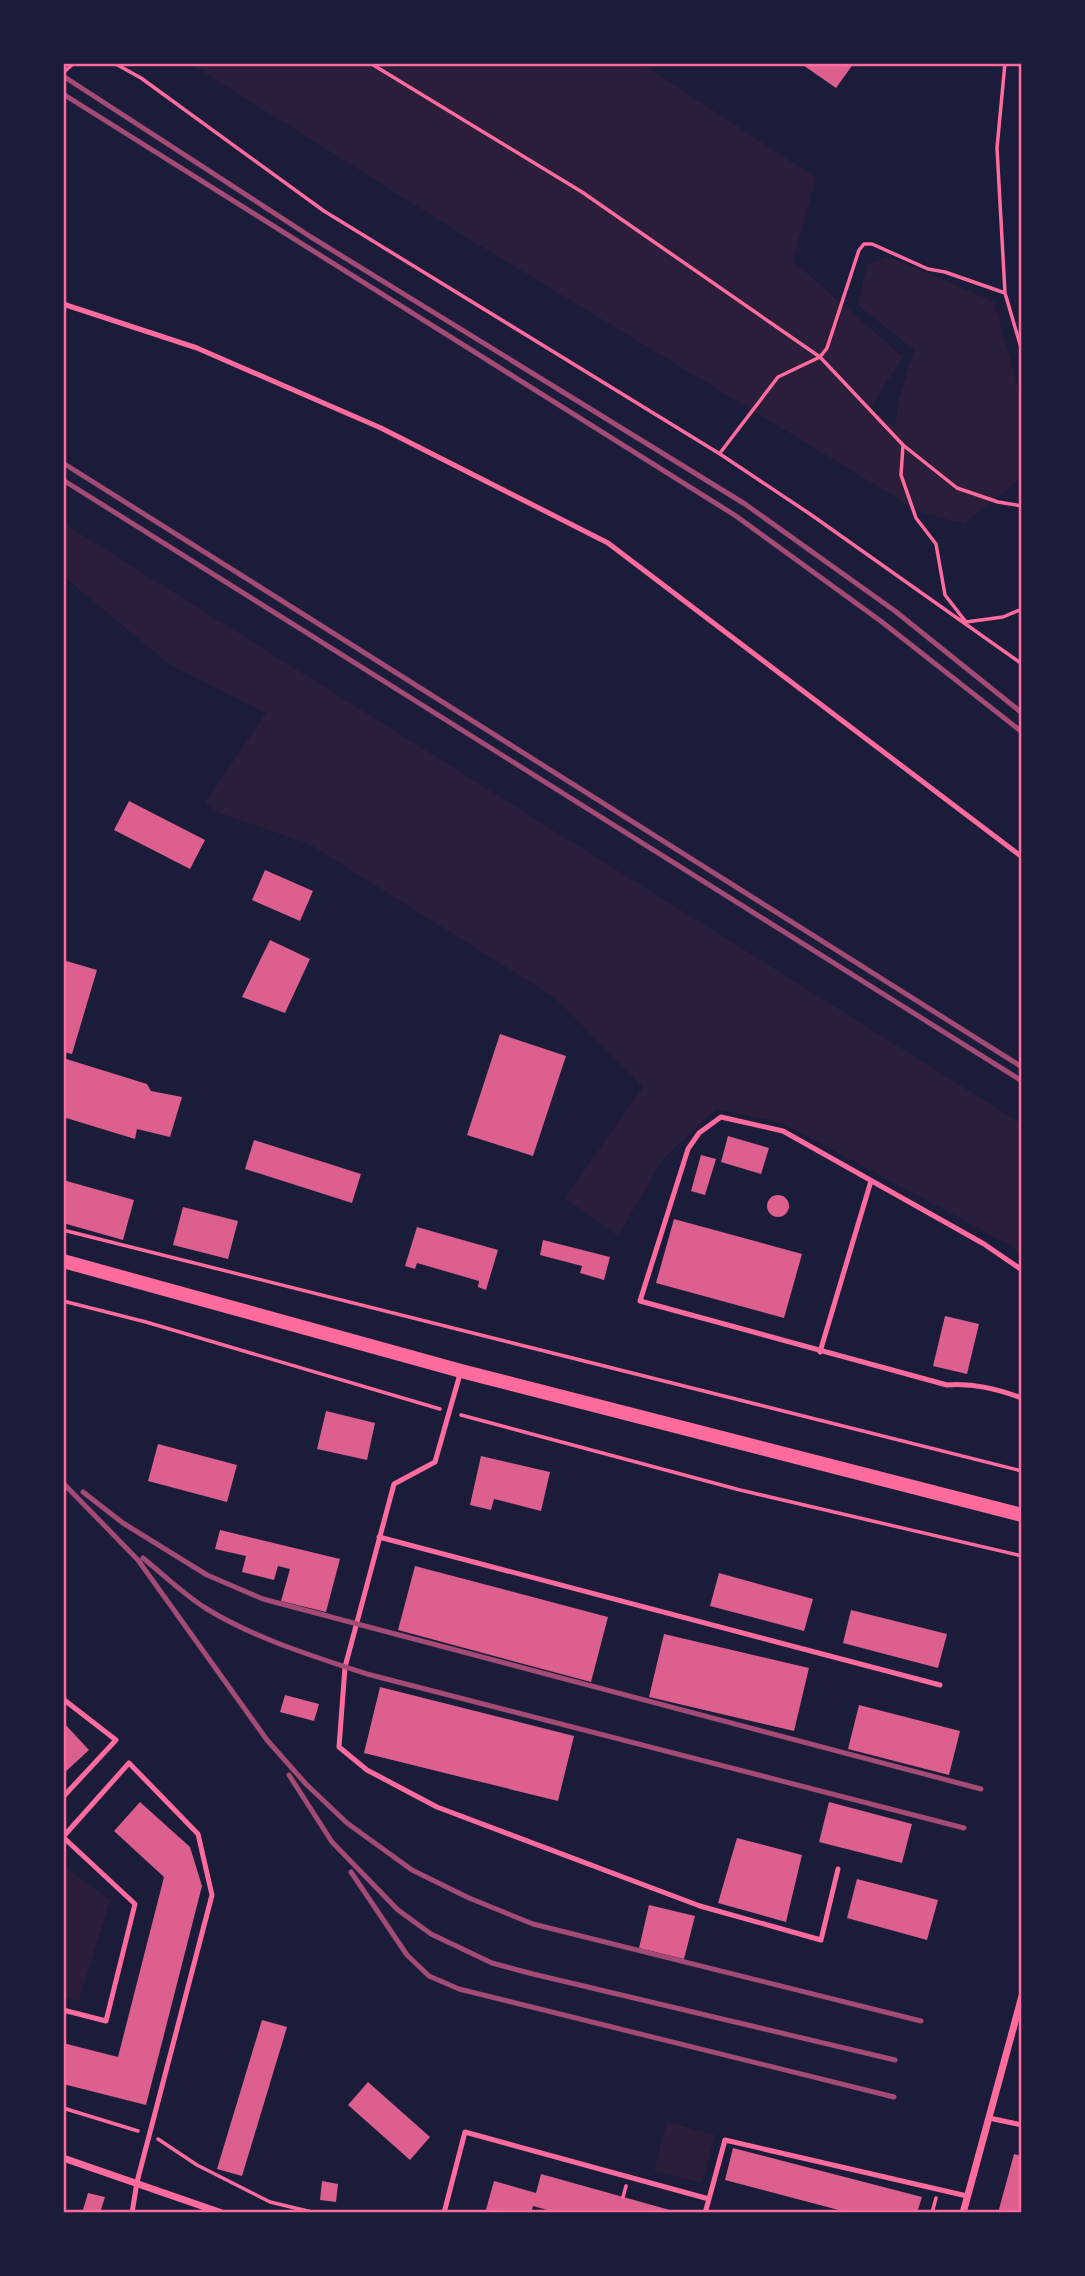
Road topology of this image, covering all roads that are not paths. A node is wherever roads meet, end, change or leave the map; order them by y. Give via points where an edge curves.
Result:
1 (63, 304) edge
2 (1022, 857) edge
3 (871, 1181) junction
4 (63, 1261) edge
5 (1022, 1270) edge
6 (820, 1352) junction
7 (461, 1371) junction
8 (1022, 1398) edge
9 (1022, 1515) edge
10 (379, 1537) junction
11 (940, 1685) dead end
12 (63, 1699) edge
13 (63, 1797) edge
14 (63, 1837) edge
15 (838, 1869) dead end
16 (1022, 1996) edge
17 (63, 2010) edge
18 (989, 2118) junction
19 (1022, 2125) edge
20 (63, 2158) edge
21 (137, 2182) junction
22 (967, 2196) junction
23 (709, 2199) junction
24 (132, 2213) edge
25 (222, 2213) edge
26 (444, 2213) edge
27 (705, 2213) edge
28 (963, 2213) edge

1 - 2 lane via 197,348 382,428 608,543
3 - 5 lane
3 - 6 lane
3 - 6 lane via 783,1131 721,1117 699,1132 688,1149 640,1301
4 - 7 main road
6 - 8 lane via 947,1385 993,1388
7 - 9 main road
7 - 10 lane via 435,1462 394,1484
10 - 11 lane
10 - 15 lane via 345,1667 339,1747 367,1770 437,1807 700,1906 821,1940
12 - 13 lane via 116,1740
14 - 17 lane via 135,1904 106,2021
14 - 21 lane via 129,1763 198,1834 212,1895
16 - 18 street
18 - 19 lane
18 - 22 street
20 - 21 street
21 - 24 lane
21 - 25 street
22 - 23 lane via 725,2140
22 - 28 street
23 - 26 lane via 465,2132
23 - 27 lane

